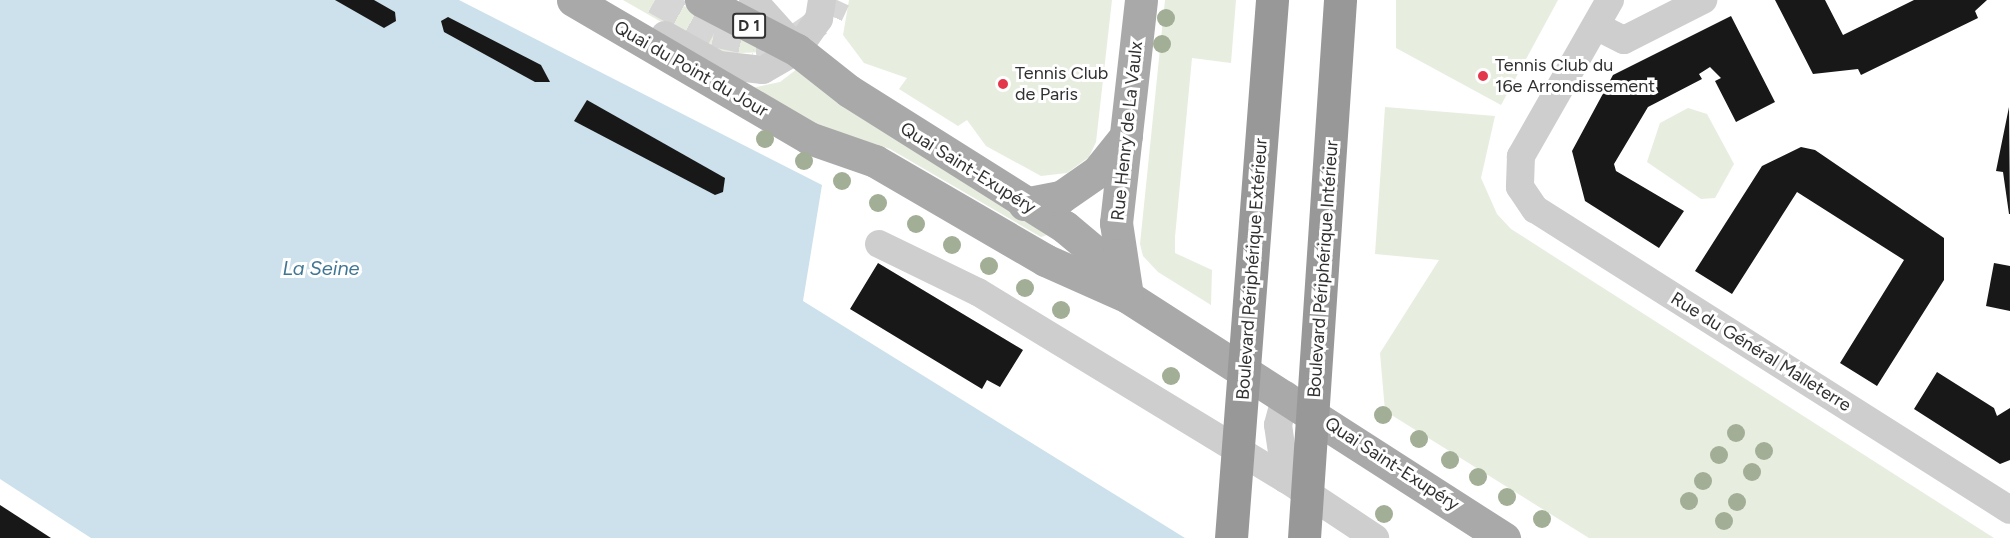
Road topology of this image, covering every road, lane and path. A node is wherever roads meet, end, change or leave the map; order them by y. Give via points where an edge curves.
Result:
1 (701, 0) edge
2 (753, 0) edge
3 (822, 0) edge
4 (1141, 0) edge
5 (1272, 0) edge
6 (1340, 0) edge
7 (1610, 0) edge
8 (1703, 0) edge
9 (585, 7) edge
10 (1596, 26) junction
11 (798, 50) junction
12 (1126, 136) junction
13 (809, 138) joint
14 (1024, 204) junction
15 (879, 244) dead end
16 (1128, 297) junction
17 (1286, 395) junction
18 (1286, 479) junction
19 (2010, 510) edge
20 (1232, 538) edge
21 (1304, 538) edge
22 (1375, 538) edge
23 (1504, 538) edge

1 - 11 main road, D 1
2 - 11 street
3 - 11 street via 819,19
4 - 12 main road, Rue Henry de La Vaulx
5 - 20 highway, Boulevard Périphérique Extérieur
6 - 21 highway, Boulevard Périphérique Intérieur
7 - 10 street
8 - 10 street via 1624,40
9 - 11 street via 625,13 737,71 763,70
9 - 13 main road, Quai du Point du Jour
10 - 19 street, Rue du Général Malleterre via 1521,156 1520,187 1535,209
11 - 14 main road, Quai Saint-Exupéry via 849,91
12 - 14 main road via 1097,172 1061,197
12 - 16 main road, Rue Henry de La Vaulx via 1116,223
13 - 16 main road, Quai Saint-Exupéry via 875,161 1037,256
14 - 16 main road, Quai Saint-Exupéry via 1096,254
15 - 18 street via 978,292
16 - 17 main road, Quai Saint-Exupéry
17 - 18 street via 1278,426
17 - 23 main road, Quai Saint-Exupéry
18 - 22 street

